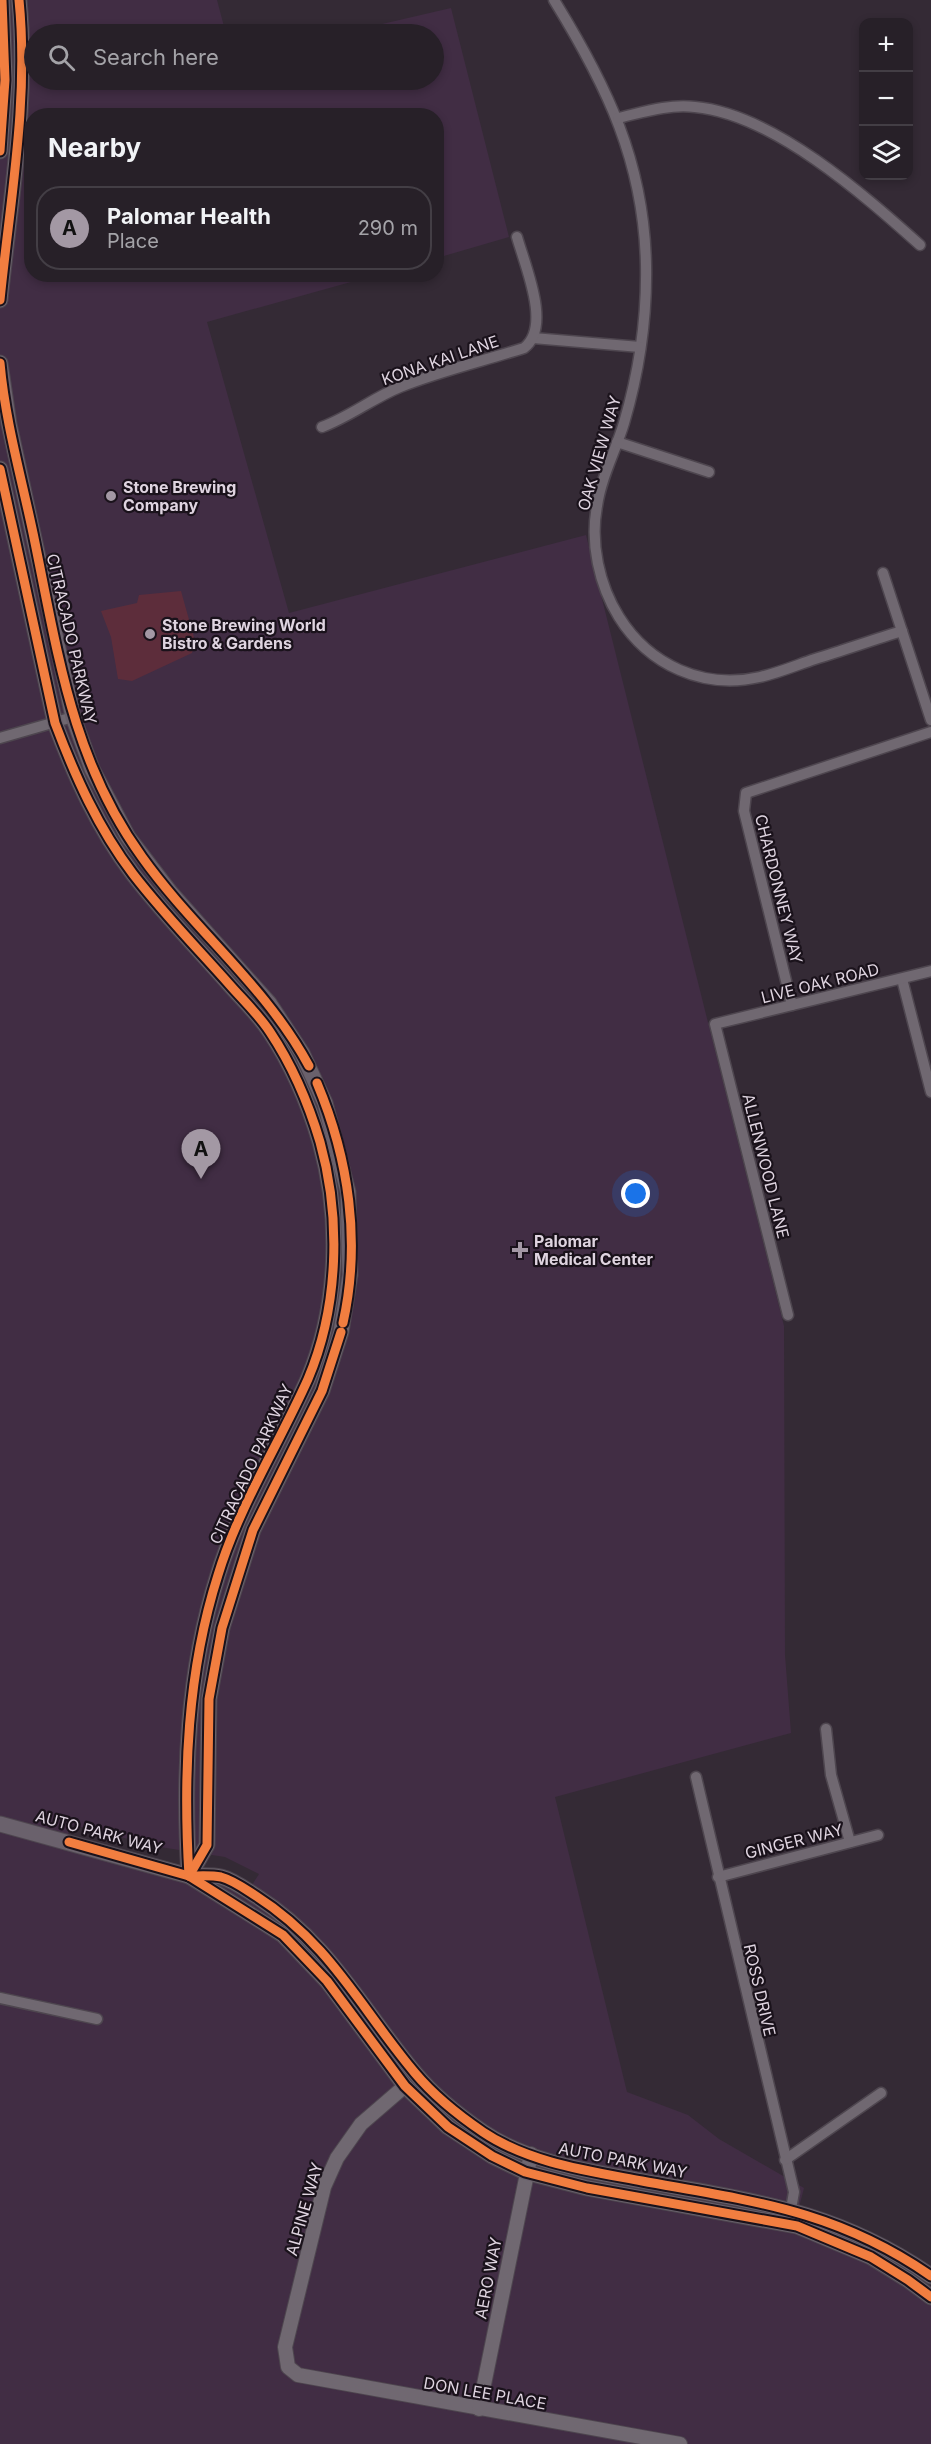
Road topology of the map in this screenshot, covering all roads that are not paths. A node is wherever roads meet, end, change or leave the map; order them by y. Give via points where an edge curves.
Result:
1 (2, 0) edge
2 (19, 0) edge
3 (554, 0) edge
4 (618, 118) junction
5 (0, 151) edge
6 (0, 158) edge
7 (17, 160) junction
8 (517, 237) dead end
9 (920, 245) dead end
10 (0, 300) edge
11 (533, 338) junction
12 (640, 347) junction
13 (0, 363) edge
14 (322, 427) dead end
15 (617, 442) junction
16 (0, 470) edge
17 (709, 472) dead end
18 (883, 573) dead end
19 (902, 631) junction
20 (73, 717) junction
21 (931, 720) edge
22 (55, 723) junction
23 (931, 732) edge
24 (0, 738) edge
25 (931, 971) edge
26 (902, 979) junction
27 (792, 1005) junction
28 (715, 1024) joint
29 (931, 1092) edge
30 (789, 1316) dead end
31 (826, 1729) dead end
32 (696, 1777) dead end
33 (0, 1824) edge
34 (878, 1836) dead end
35 (850, 1842) junction
36 (189, 1876) junction
37 (718, 1877) junction
38 (0, 1998) edge
39 (97, 2019) dead end
40 (405, 2086) junction
41 (881, 2092) dead end
42 (531, 2154) junction
43 (785, 2160) junction
44 (525, 2172) junction
45 (791, 2209) junction
46 (931, 2276) edge
47 (931, 2297) edge
48 (288, 2367) joint
49 (479, 2409) junction
50 (680, 2444) edge

1 - 5 main road via 5,80
2 - 7 main road via 23,84
3 - 4 street, OAK VIEW WAY
4 - 9 street via 665,106 724,112 816,160 870,200
4 - 12 street, OAK VIEW WAY via 641,200 646,265
6 - 7 main road
7 - 10 main road
8 - 11 street via 538,320
11 - 12 street
11 - 14 street, KONA KAI LANE via 524,348 401,386 350,416
12 - 15 street, OAK VIEW WAY
13 - 20 main road, CITRACADO PARKWAY via 9,424
15 - 17 street
15 - 19 street, OAK VIEW WAY via 597,503 594,530 598,564 614,609 631,637 655,657 682,673 733,681 760,677
16 - 22 main road, CITRACADO PARKWAY
18 - 19 street
19 - 21 street
20 - 22 street
20 - 36 main road, CITRACADO PARKWAY via 92,769 128,837 170,892 269,1003 297,1045 325,1103 348,1191 350,1275 341,1332 321,1391 254,1530 222,1628 209,1699 207,1845
22 - 24 street
22 - 36 main road, CITRACADO PARKWAY via 88,802 131,872 270,1032 311,1116 332,1203 332,1280 319,1345 309,1376 227,1550 195,1672 188,1721
23 - 27 street, CHARDONNEY WAY via 747,793 744,811
25 - 26 street, LIVE OAK ROAD
26 - 27 street, LIVE OAK ROAD
26 - 29 street
27 - 28 street, LIVE OAK ROAD
28 - 30 street, ALLENWOOD LANE
31 - 35 street via 831,1775
32 - 37 street, ROSS DRIVE
33 - 36 main road, AUTO PARK WAY
34 - 35 street, GINGER WAY
35 - 37 street, GINGER WAY
36 - 40 main road, AUTO PARK WAY via 283,1935 308,1960
36 - 42 main road, AUTO PARK WAY via 220,1877 237,1884 297,1925 326,1955 417,2075 448,2107 486,2134
37 - 43 street, ROSS DRIVE
38 - 39 street
40 - 44 main road, AUTO PARK WAY via 448,2127
40 - 48 street, ALPINE WAY via 353,2133 330,2174 285,2347
41 - 43 street
42 - 44 street, AERO WAY
42 - 45 main road, AUTO PARK WAY via 568,2167
43 - 45 street, ROSS DRIVE via 794,2192
44 - 47 main road, AUTO PARK WAY via 587,2188 797,2226 871,2258
44 - 49 street, AERO WAY
45 - 46 main road, AUTO PARK WAY via 873,2240
48 - 49 street, DON LEE PLACE via 298,2375
49 - 50 street, DON LEE PLACE

